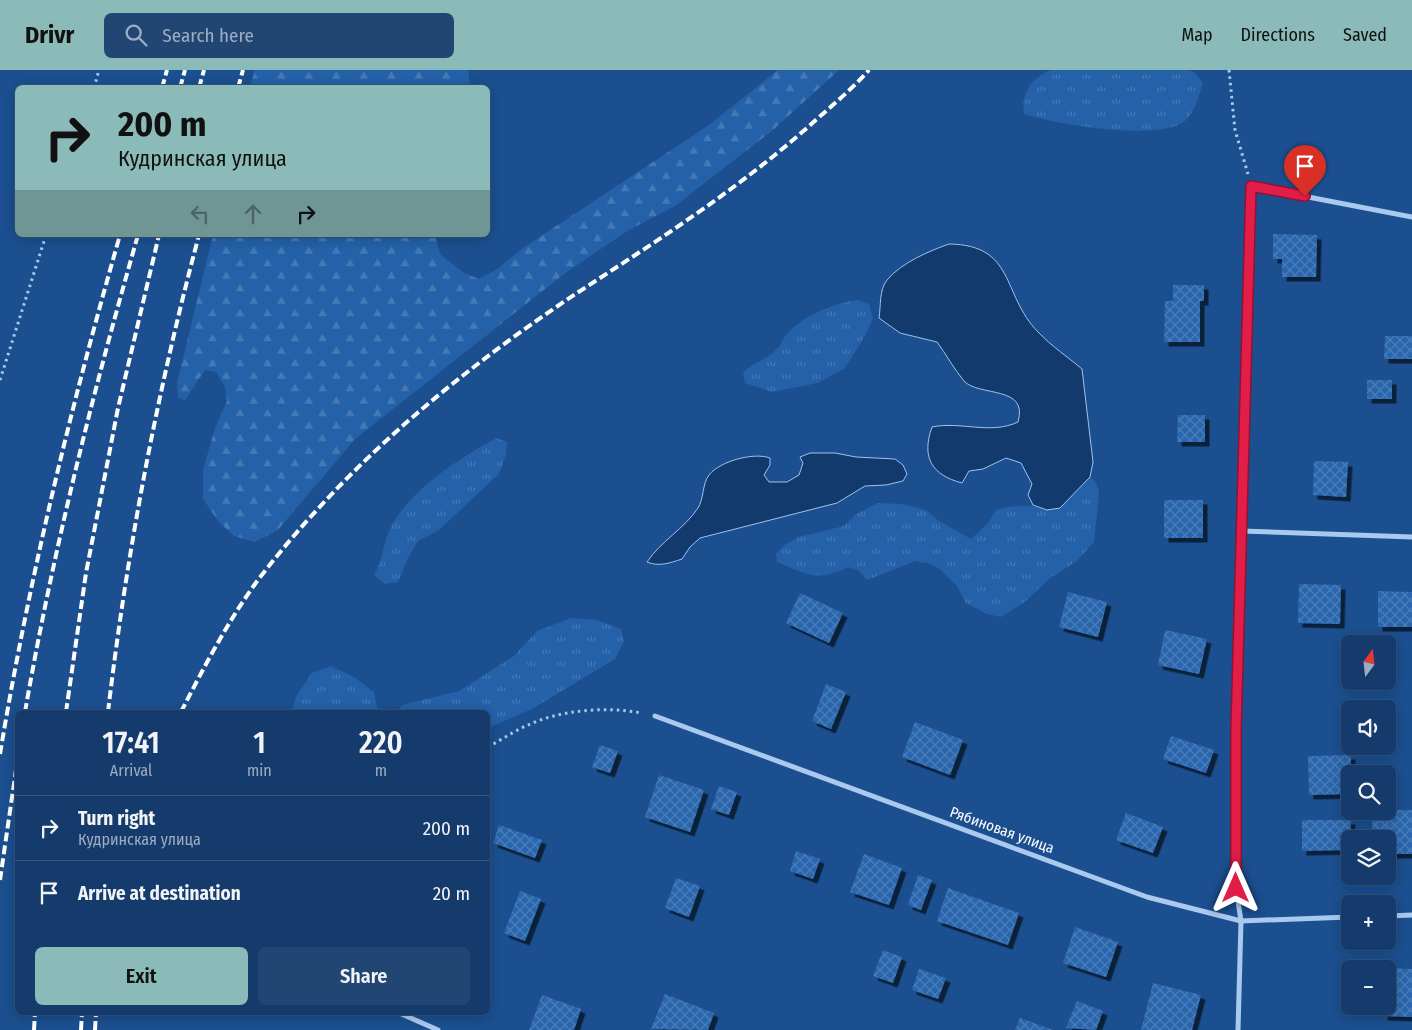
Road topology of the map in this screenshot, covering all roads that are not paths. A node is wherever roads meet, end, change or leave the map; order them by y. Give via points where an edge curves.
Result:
1 (1412, 217) edge
2 (1242, 531) junction
3 (1412, 537) edge
4 (655, 716) road end
5 (1412, 915) edge
6 (1396, 916) edge
7 (1341, 917) edge
8 (1241, 921) junction
9 (404, 1015) edge
10 (438, 1030) edge
11 (1238, 1030) edge

1 - 2 street via 1251,186
2 - 3 street
2 - 8 street via 1236,735 1236,888
4 - 8 street, Рябиновая улица via 1147,897
5 - 6 street
7 - 8 street, Рябиновая улица
8 - 11 street
9 - 10 street

